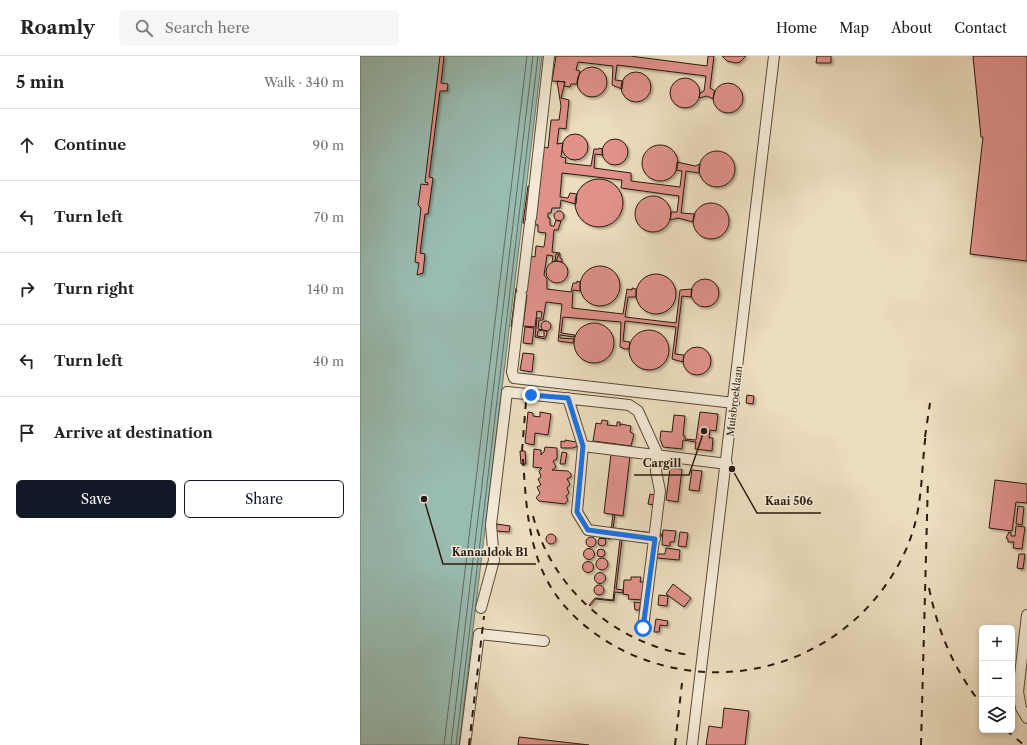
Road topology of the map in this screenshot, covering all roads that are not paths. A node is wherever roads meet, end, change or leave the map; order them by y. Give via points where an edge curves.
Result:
1 (549, 56) edge
2 (774, 56) edge
3 (568, 398) junction
4 (734, 403) junction
5 (583, 446) junction
6 (658, 455) junction
7 (727, 464) junction
8 (655, 539) junction
9 (481, 608) dead end
10 (1027, 615) edge
11 (643, 628) dead end
12 (544, 641) dead end
13 (1027, 718) edge
14 (466, 745) edge
15 (692, 745) edge

1 - 4 street via 512,372 514,378
2 - 4 street, Muisbroeklaan
3 - 5 street
3 - 6 street via 634,407 641,416
3 - 9 street via 507,392 491,525 494,560
4 - 7 street, Muisbroeklaan
5 - 6 street
5 - 8 street via 577,512 588,530
6 - 7 street
6 - 8 street via 656,471 660,491
7 - 15 street, Muisbroeklaan
8 - 11 street
10 - 13 street via 1018,692 1021,708
12 - 14 street via 479,634

